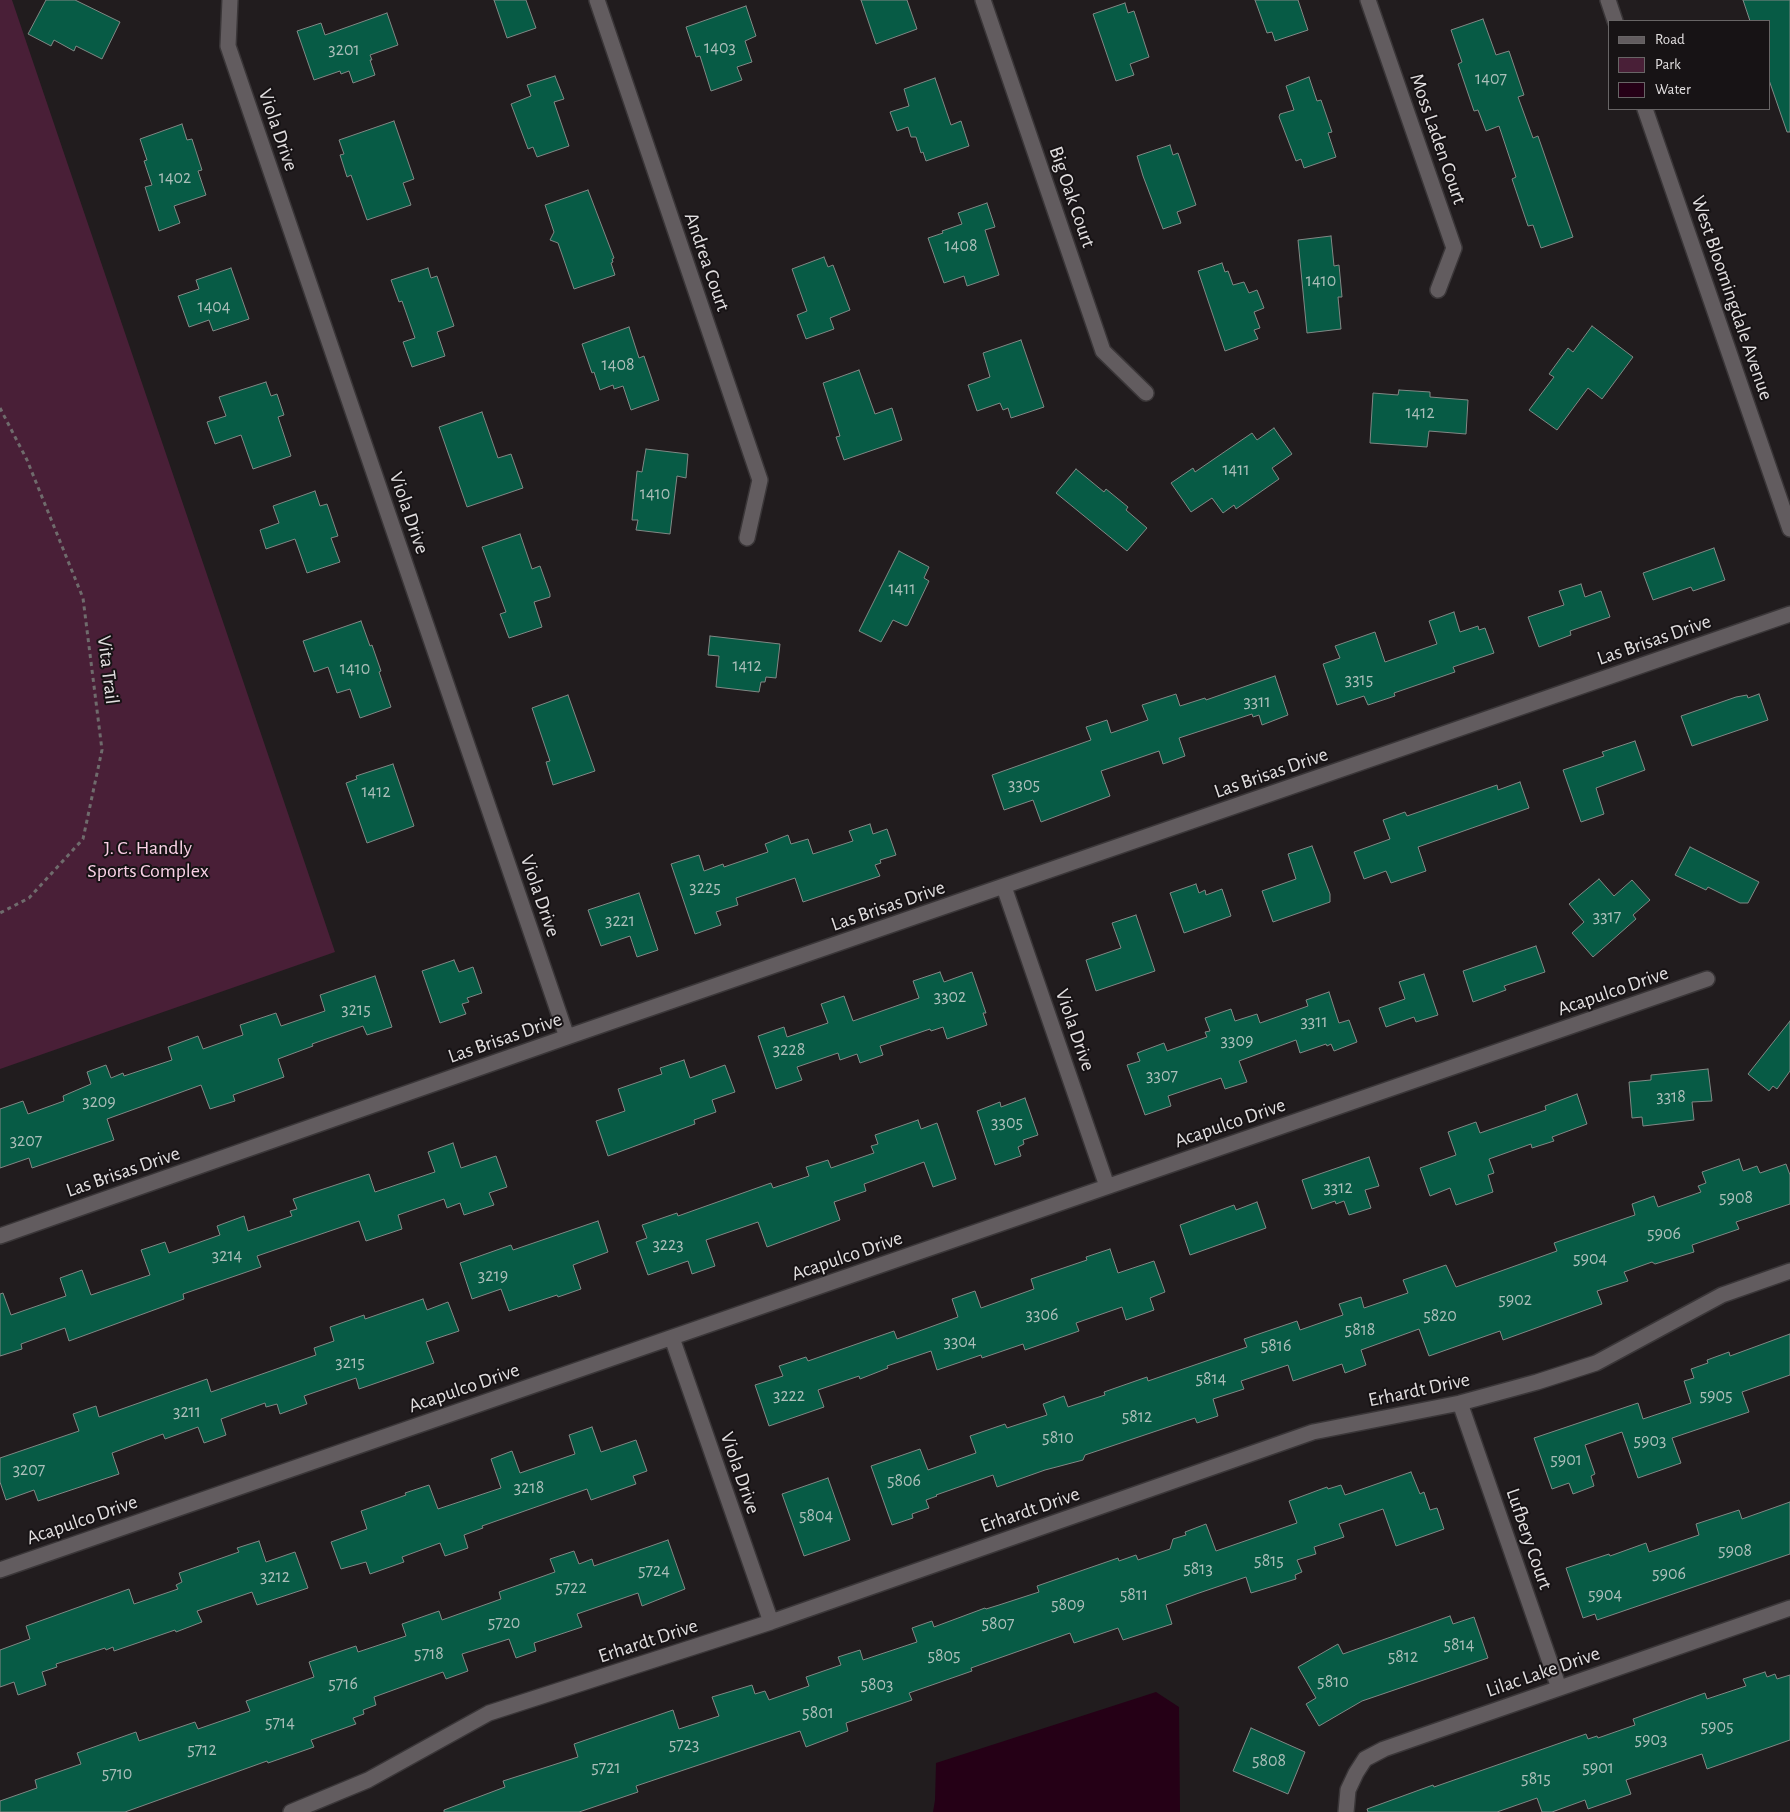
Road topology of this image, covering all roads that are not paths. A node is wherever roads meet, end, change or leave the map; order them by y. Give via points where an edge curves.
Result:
1 (230, 0) edge
2 (597, 0) edge
3 (983, 0) edge
4 (1368, 0) edge
5 (1608, 0) edge
6 (1615, 20) edge
7 (1645, 110) edge
8 (1438, 290) dead end
9 (1146, 393) dead end
10 (1790, 529) edge
11 (747, 538) dead end
12 (1790, 614) edge
13 (1004, 887) junction
14 (1707, 979) dead end
15 (567, 1037) junction
16 (1107, 1186) junction
17 (0, 1236) edge
18 (1790, 1271) edge
19 (672, 1338) junction
20 (1460, 1403) junction
21 (0, 1570) edge
22 (1790, 1608) edge
23 (771, 1622) junction
24 (1559, 1688) junction
25 (291, 1812) edge
26 (1346, 1812) edge

1 - 15 street, Viola Drive via 228,46
2 - 11 street, Andrea Court via 760,480
3 - 9 street, Big Oak Court via 1103,351
4 - 8 street, Moss Laden Court via 1454,248
5 - 6 street
7 - 10 street, West Bloomingdale Avenue
12 - 13 street, Las Brisas Drive
13 - 15 street, Las Brisas Drive
13 - 16 street, Viola Drive
14 - 16 street, Acapulco Drive
15 - 17 street, Las Brisas Drive
16 - 19 street, Acapulco Drive
18 - 20 street, Erhardt Drive via 1722,1295 1596,1363
19 - 21 street, Acapulco Drive
19 - 23 street, Viola Drive
20 - 23 street, Erhardt Drive via 1313,1432
20 - 24 street, Lufbery Court
22 - 24 street, Lilac Lake Drive
23 - 25 street, Erhardt Drive via 489,1713 368,1780
24 - 26 street, Lilac Lake Drive via 1384,1748 1365,1759 1348,1790

